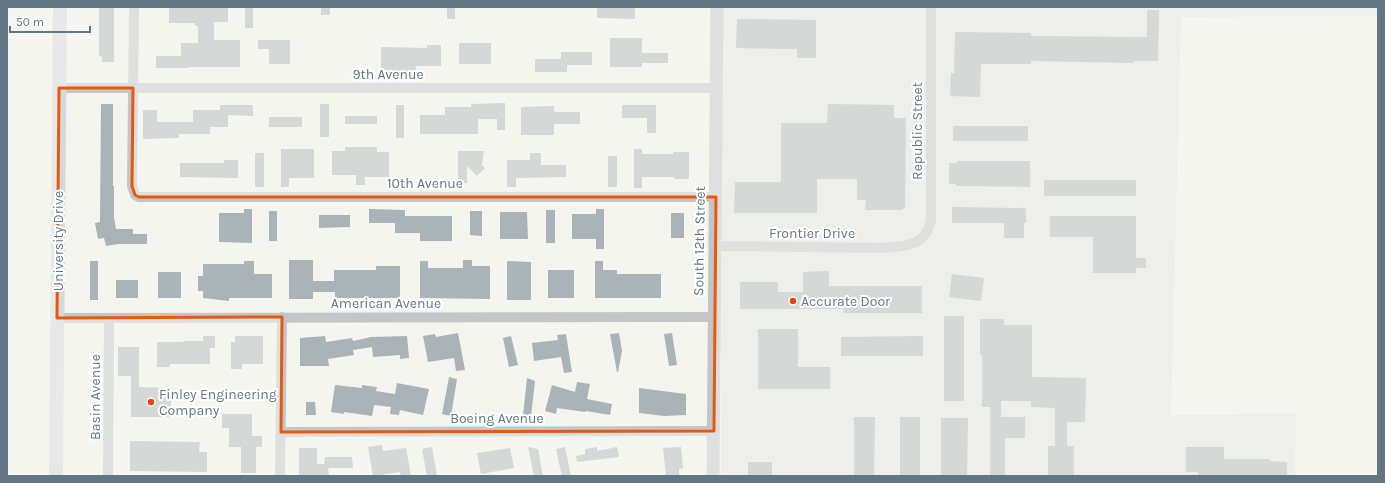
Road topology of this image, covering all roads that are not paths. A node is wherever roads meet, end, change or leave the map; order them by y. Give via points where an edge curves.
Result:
1 (60, 7) edge
2 (134, 7) edge
3 (717, 7) edge
4 (931, 7) edge
5 (59, 88) junction
6 (133, 88) junction
7 (717, 88) junction
8 (716, 197) junction
9 (909, 245) joint
10 (715, 246) junction
11 (282, 317) junction
12 (715, 317) junction
13 (57, 318) junction
14 (109, 318) junction
15 (281, 432) junction
16 (714, 432) junction
17 (56, 476) edge
18 (108, 476) edge
19 (280, 476) edge
20 (713, 476) edge

1 - 5 main road, University Drive
2 - 6 street
3 - 7 street, South 12th Street
4 - 9 street, Republic Street via 931,220 929,230 921,240
5 - 6 street, 9th Avenue
5 - 13 main road, University Drive
6 - 7 street, 9th Avenue
6 - 8 street, 10th Avenue via 132,186 135,195 144,197
7 - 8 street, South 12th Street
8 - 10 street, South 12th Street
9 - 10 street, Frontier Drive via 882,248
10 - 12 street, South 12th Street
11 - 12 street, American Avenue
11 - 14 street, American Avenue
11 - 15 street
12 - 16 street, South 12th Street
13 - 14 street, American Avenue
13 - 17 main road, University Drive
14 - 18 street, Basin Avenue
15 - 16 street, Boeing Avenue
15 - 19 street
16 - 20 street, South 12th Street

